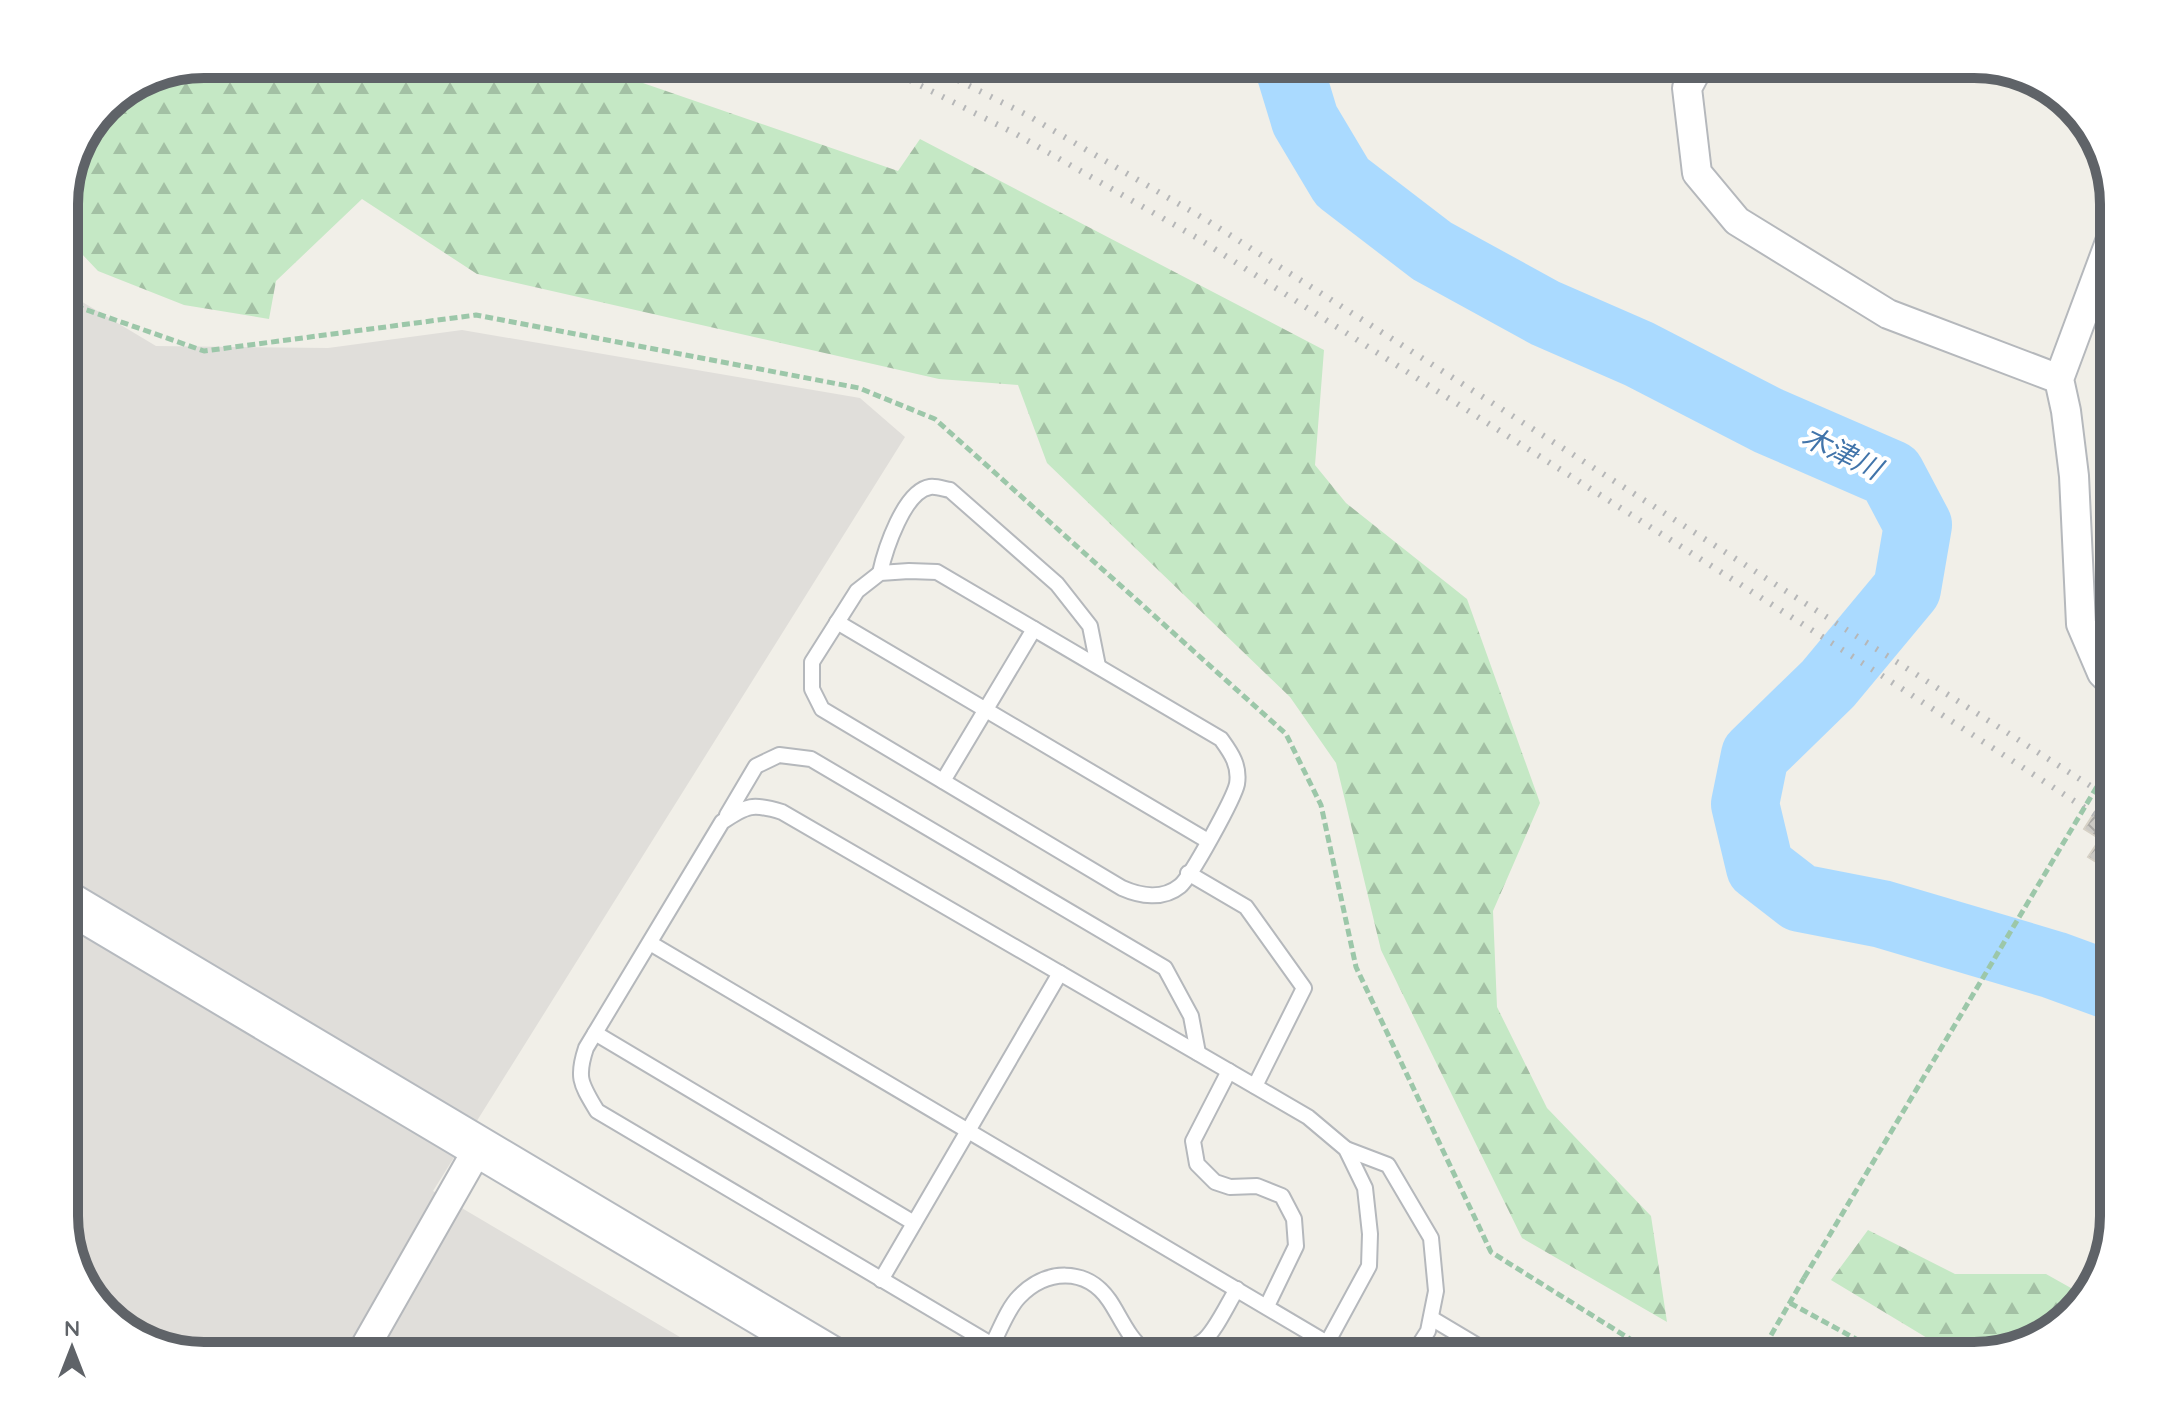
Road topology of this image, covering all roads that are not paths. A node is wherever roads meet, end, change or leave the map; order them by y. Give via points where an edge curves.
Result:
1 (1692, 78) edge
2 (2100, 269) edge
3 (2059, 379) junction
4 (880, 573) junction
5 (837, 622) junction
6 (1034, 629) junction
7 (1098, 666) junction
8 (2100, 668) edge
9 (986, 710) junction
10 (943, 781) junction
11 (722, 822) junction
12 (1208, 841) junction
13 (1188, 873) junction
14 (78, 908) edge
15 (650, 943) junction
16 (1060, 973) junction
17 (595, 1033) junction
18 (1198, 1053) junction
19 (1229, 1071) junction
20 (1255, 1086) junction
21 (968, 1131) junction
22 (479, 1147) junction
23 (1346, 1149) junction
24 (914, 1223) junction
25 (881, 1280) junction
26 (1237, 1289) junction
27 (1267, 1306) junction
28 (1431, 1318) junction
29 (368, 1342) edge
30 (806, 1342) edge
31 (987, 1342) edge
32 (994, 1342) edge
33 (1138, 1342) edge
34 (1200, 1342) edge
35 (1314, 1342) edge
36 (1327, 1342) edge
37 (1421, 1342) edge
38 (1471, 1342) edge

1 - 3 street via 1687,88 1697,173 1737,221 1888,314
2 - 3 street
3 - 8 street via 2074,476 2081,624
4 - 5 lane via 857,591
4 - 6 lane via 937,572
4 - 7 lane via 886,545 915,494 931,487 950,490 1057,584 1090,626
5 - 9 lane
5 - 10 lane via 812,662 812,689 822,709
6 - 7 lane
6 - 9 lane
7 - 12 lane via 1221,739 1236,760 1230,805
9 - 10 lane
9 - 12 lane
10 - 13 lane via 1140,896 1180,886
11 - 15 lane
11 - 16 lane via 744,807 782,812
11 - 18 lane via 756,766 779,755 811,759 1165,968 1191,1016
12 - 13 lane
13 - 20 lane via 1246,907 1304,988
14 - 22 street
15 - 17 lane
15 - 21 lane
16 - 18 lane
16 - 21 lane
17 - 24 lane
17 - 25 lane via 579,1072 597,1111
18 - 19 lane
19 - 20 lane
19 - 27 lane via 1193,1141 1197,1164 1215,1182 1257,1186 1282,1196 1294,1219 1296,1246
20 - 23 lane via 1308,1117
21 - 24 lane
21 - 26 lane
22 - 29 street
22 - 30 street
23 - 28 lane via 1388,1165 1431,1238 1436,1291
23 - 36 lane via 1365,1188 1369,1266
24 - 25 lane
25 - 31 lane
26 - 27 lane
26 - 34 lane
27 - 35 lane
28 - 37 lane
28 - 38 lane
32 - 33 lane via 1018,1298 1046,1277 1071,1276 1094,1282

